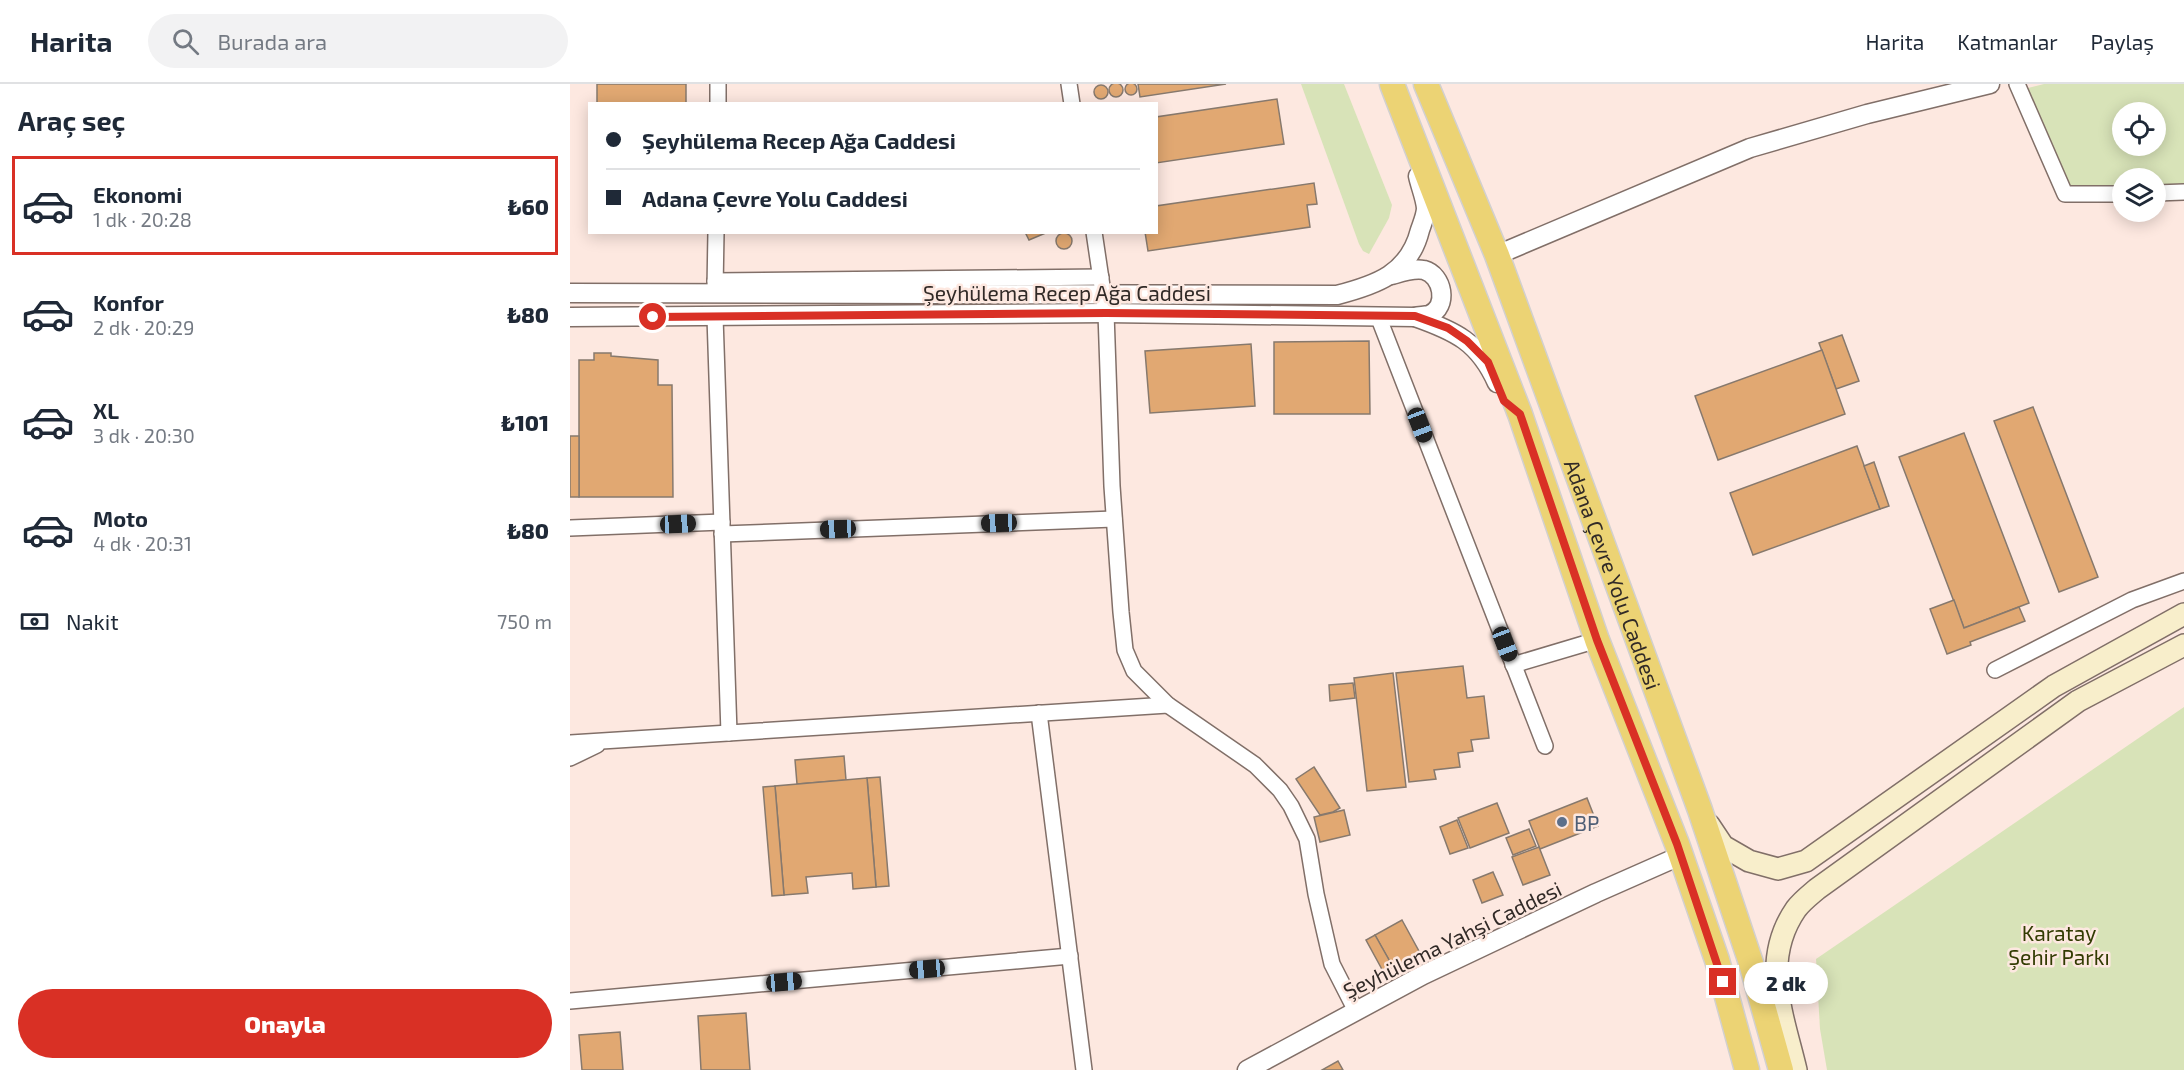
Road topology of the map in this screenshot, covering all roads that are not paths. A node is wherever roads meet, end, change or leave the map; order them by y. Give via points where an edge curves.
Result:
1 (718, 84) edge
2 (1069, 84) edge
3 (1392, 84) edge
4 (1426, 84) edge
5 (1990, 84) edge
6 (2017, 84) edge
7 (718, 102) edge
8 (1072, 102) edge
9 (1423, 160) junction
10 (2184, 192) edge
11 (2166, 193) edge
12 (2112, 194) edge
13 (716, 234) edge
14 (1094, 234) edge
15 (1497, 255) junction
16 (1392, 275) junction
17 (715, 288) junction
18 (570, 293) edge
19 (1104, 295) junction
20 (715, 316) junction
21 (1378, 316) junction
22 (1415, 316) junction
23 (570, 317) edge
24 (1520, 414) junction
25 (1114, 519) junction
26 (570, 528) edge
27 (722, 528) junction
28 (2184, 581) edge
29 (2184, 614) edge
30 (1597, 640) junction
31 (2184, 645) edge
32 (1513, 665) junction
33 (1995, 670) dead end
34 (1168, 705) junction
35 (1039, 713) junction
36 (729, 733) junction
37 (608, 741) junction
38 (570, 743) edge
39 (1545, 746) dead end
40 (570, 758) edge
41 (1700, 810) junction
42 (1682, 855) junction
43 (1070, 956) junction
44 (570, 1001) edge
45 (1356, 1011) junction
46 (1084, 1070) edge
47 (1246, 1070) edge
48 (1747, 1070) edge
49 (1781, 1070) edge
50 (1796, 1070) edge

1 - 7 street
2 - 8 street
3 - 9 highway, Adana Çevre Yolu Caddesi
4 - 15 highway, Adana Çevre Yolu Caddesi
5 - 15 street via 1750,148
6 - 12 street via 2065,194
9 - 16 street, Şeyhülema Recep Ağa Caddesi via 1418,177 1426,209 1417,243
9 - 24 highway, Adana Çevre Yolu Caddesi
10 - 11 street
13 - 17 street
14 - 19 street
15 - 41 highway, Adana Çevre Yolu Caddesi
16 - 19 street, Şeyhülema Recep Ağa Caddesi via 1368,287 1337,295
16 - 22 street via 1409,269 1426,271 1438,281 1442,294 1438,308 1430,315
17 - 18 street, Şeyhülema Recep Ağa Caddesi
17 - 19 street, Şeyhülema Recep Ağa Caddesi
19 - 20 street, Şeyhülema Recep Ağa Caddesi
19 - 21 street, Şeyhülema Recep Ağa Caddesi
19 - 25 street
20 - 23 street, Şeyhülema Recep Ağa Caddesi
20 - 27 street
21 - 22 street, Şeyhülema Recep Ağa Caddesi
21 - 32 street
22 - 24 street, Şeyhülema Recep Ağa Caddesi via 1448,328 1467,341 1488,362 1504,401
24 - 30 highway, Adana Çevre Yolu Caddesi
25 - 27 street
25 - 34 street via 1125,650 1134,671
26 - 27 street
27 - 36 street
28 - 33 street via 2132,600
29 - 41 main road via 2054,686 1806,861 1778,869 1749,861 1723,846
30 - 32 street
30 - 42 highway, Adana Çevre Yolu Caddesi
31 - 50 main road via 2078,701 1826,882 1797,908 1781,938 1775,976
32 - 39 street
34 - 35 street
34 - 45 street via 1255,765 1291,806 1307,839 1332,964
35 - 36 street
35 - 43 street
36 - 37 street
37 - 38 street
37 - 40 street
41 - 49 highway, Adana Çevre Yolu Caddesi via 1751,963
42 - 45 street, Şeyhülema Yahşi Caddesi via 1423,975
42 - 48 highway, Adana Çevre Yolu Caddesi via 1717,960
43 - 44 street
43 - 46 street
45 - 47 street, Şeyhülema Yahşi Caddesi

